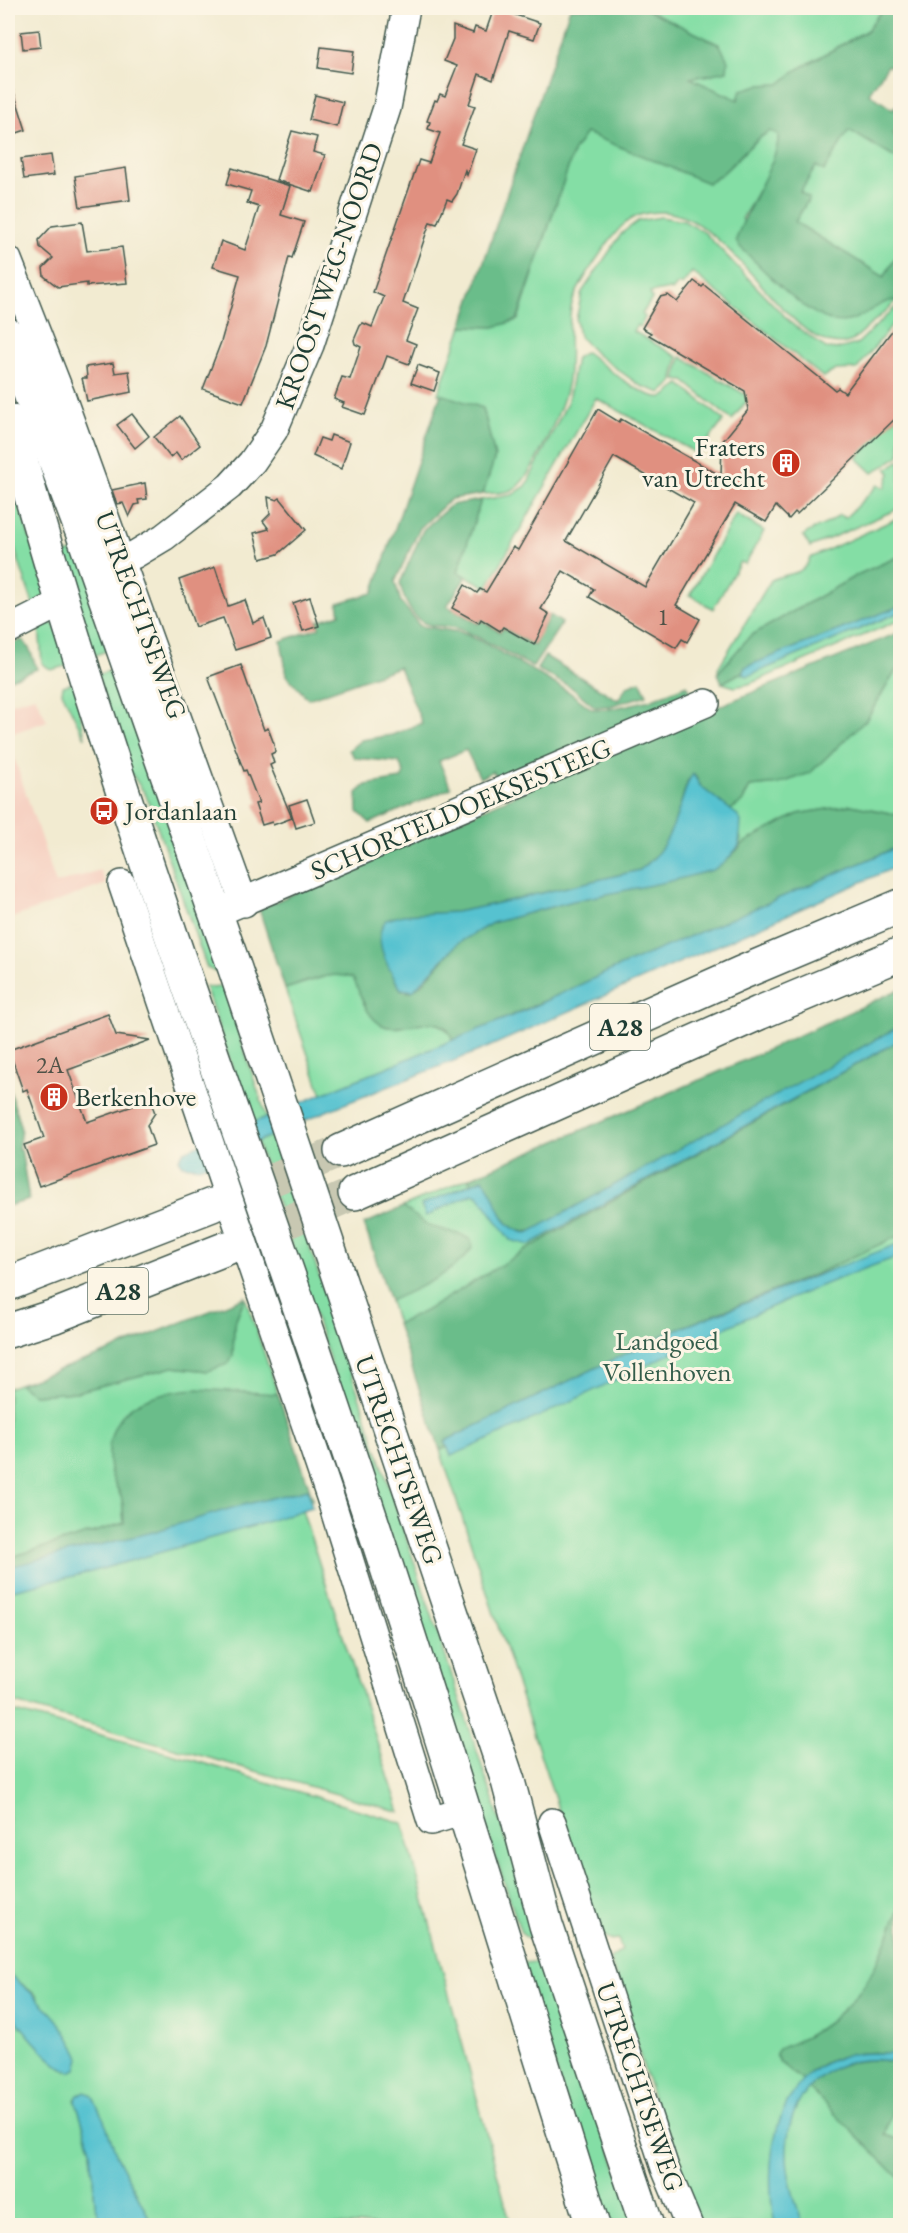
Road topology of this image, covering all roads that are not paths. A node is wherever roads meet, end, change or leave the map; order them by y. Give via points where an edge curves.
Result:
1 (406, 8) edge
2 (8, 260) edge
3 (18, 334) edge
4 (8, 420) edge
5 (84, 537) junction
6 (46, 549) junction
7 (134, 555) dead end
8 (61, 603) junction
9 (8, 630) edge
10 (706, 703) dead end
11 (122, 884) dead end
12 (900, 906) edge
13 (229, 908) junction
14 (900, 954) edge
15 (235, 969) junction
16 (187, 981) junction
17 (341, 1151) tunnel mouth
18 (355, 1193) tunnel mouth
19 (212, 1205) tunnel mouth
20 (227, 1248) tunnel mouth
21 (8, 1284) edge
22 (8, 1331) edge
23 (464, 1811) junction
24 (552, 1822) dead end
25 (592, 1947) junction
26 (555, 1952) junction
27 (508, 1958) junction
28 (593, 2226) edge
29 (647, 2226) edge
30 (689, 2226) edge

1 - 7 street, KROOSTWEG-NOORD via 387,108 310,345 274,430 230,486
2 - 3 street, UTRECHTSEWEG
3 - 5 main road, UTRECHTSEWEG
3 - 13 street, UTRECHTSEWEG
4 - 6 main road, UTRECHTSEWEG
5 - 6 main road, UTRECHTSEWEG
5 - 13 main road, UTRECHTSEWEG
6 - 8 main road, UTRECHTSEWEG
8 - 9 street
8 - 16 main road, UTRECHTSEWEG
10 - 13 street, SCHORTELDOEKSESTEEG
11 - 23 street via 330,1497 431,1821
12 - 17 main road, A28
13 - 15 main road, UTRECHTSEWEG
14 - 18 main road, A28
15 - 16 main road via 212,981
15 - 26 main road, UTRECHTSEWEG via 508,1782
16 - 23 main road, UTRECHTSEWEG via 351,1457
19 - 21 main road, A28
20 - 22 main road, A28
23 - 27 main road, UTRECHTSEWEG
24 - 25 street, UTRECHTSEWEG
25 - 26 street, UTRECHTSEWEG
25 - 30 street, UTRECHTSEWEG via 665,2168
26 - 27 main road, UTRECHTSEWEG
26 - 29 main road, UTRECHTSEWEG
27 - 28 main road, UTRECHTSEWEG

